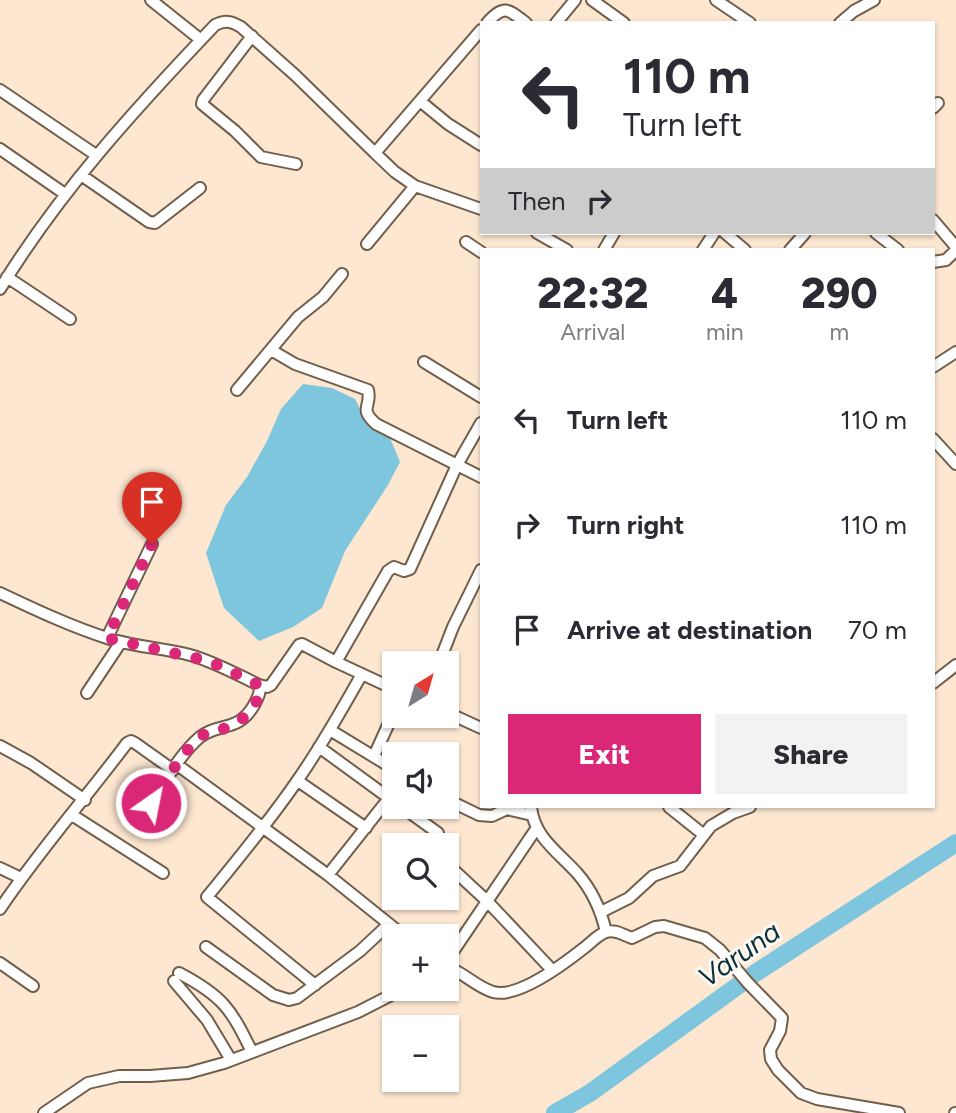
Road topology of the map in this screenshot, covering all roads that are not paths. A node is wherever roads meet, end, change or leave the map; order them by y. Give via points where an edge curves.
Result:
1 (151, 0) edge
2 (575, 0) edge
3 (592, 0) edge
4 (716, 0) edge
5 (866, 2) edge
6 (560, 19) edge
7 (489, 21) edge
8 (523, 21) edge
9 (621, 21) edge
10 (747, 21) edge
11 (842, 21) edge
12 (480, 31) edge
13 (252, 36) junction
14 (201, 40) junction
15 (0, 90) edge
16 (420, 101) junction
17 (480, 144) edge
18 (0, 149) edge
19 (375, 153) junction
20 (96, 155) junction
21 (296, 164) dead end
22 (81, 174) junction
23 (415, 186) junction
24 (200, 188) dead end
25 (65, 194) junction
26 (480, 209) edge
27 (935, 222) edge
28 (541, 235) edge
29 (727, 235) edge
30 (879, 235) edge
31 (466, 242) dead end
32 (367, 244) dead end
33 (563, 248) edge
34 (743, 248) edge
35 (895, 248) edge
36 (956, 248) edge
37 (480, 251) edge
38 (935, 262) edge
39 (342, 275) dead end
40 (7, 277) junction
41 (0, 289) edge
42 (70, 319) dead end
43 (271, 350) junction
44 (956, 352) edge
45 (424, 362) dead end
46 (935, 366) edge
47 (237, 390) dead end
48 (480, 396) edge
49 (480, 425) edge
50 (935, 441) edge
51 (956, 464) edge
52 (457, 465) junction
53 (480, 476) edge
54 (152, 544) dead end
55 (480, 572) edge
56 (0, 593) edge
57 (107, 638) junction
58 (121, 642) junction
59 (444, 651) edge
60 (336, 662) junction
61 (956, 665) edge
62 (362, 674) junction
63 (935, 681) edge
64 (382, 683) edge
65 (259, 685) junction
66 (87, 692) dead end
67 (459, 718) edge
68 (387, 728) edge
69 (480, 728) edge
70 (330, 730) junction
71 (0, 746) edge
72 (319, 747) junction
73 (373, 757) junction
74 (382, 762) edge
75 (175, 767) junction
76 (298, 780) junction
77 (382, 792) edge
78 (85, 800) junction
79 (151, 803) dead end
80 (459, 806) edge
81 (670, 808) edge
82 (382, 810) edge
83 (731, 810) edge
84 (531, 811) edge
85 (72, 815) junction
86 (419, 819) edge
87 (366, 828) junction
88 (262, 829) junction
89 (536, 829) junction
90 (438, 833) dead end
91 (704, 835) junction
92 (0, 868) edge
93 (163, 873) dead end
94 (459, 875) edge
95 (328, 876) junction
96 (21, 878) junction
97 (487, 901) junction
98 (1, 906) edge
99 (601, 912) junction
100 (389, 923) joint
101 (606, 932) junction
102 (459, 944) edge
103 (206, 947) dead end
104 (0, 963) edge
105 (552, 970) junction
106 (459, 971) edge
107 (314, 985) junction
108 (33, 986) dead end
109 (382, 1000) edge
110 (252, 1052) junction
111 (230, 1060) junction
112 (44, 1113) edge
113 (899, 1113) edge

1 - 14 street
2 - 6 street
3 - 9 street
4 - 10 street
5 - 11 street
7 - 8 street via 505,9
12 - 16 street
13 - 14 street via 222,21
13 - 19 street
13 - 21 street via 202,104 261,157
14 - 20 street
15 - 20 street
16 - 17 street
16 - 19 street
18 - 25 street
19 - 23 street
20 - 22 street
22 - 24 street via 155,223
22 - 25 street
23 - 26 street
23 - 32 street
25 - 40 street
27 - 36 street
28 - 33 street
29 - 34 street
30 - 35 street
31 - 37 street
36 - 38 street via 946,260
39 - 43 street
40 - 41 street
40 - 42 street
43 - 47 street
43 - 52 street via 295,364 369,390 365,408 370,419
44 - 46 street
45 - 48 street
49 - 52 street
50 - 51 street
52 - 53 street
52 - 60 street via 410,569 388,571
54 - 57 street
55 - 59 street
56 - 57 street
57 - 58 street
58 - 65 street via 209,661
58 - 66 street
60 - 62 street
60 - 65 street via 302,644 271,685
61 - 63 street
62 - 64 street
62 - 70 street
65 - 75 street via 260,694 243,718 200,738
67 - 69 street
68 - 73 street
70 - 72 street
70 - 73 street
71 - 78 street
72 - 76 street
72 - 77 street
73 - 74 street
75 - 78 street via 131,741
75 - 79 street
75 - 88 street
76 - 87 street
76 - 88 street
78 - 85 street
80 - 84 street via 479,816 508,809
81 - 91 street
82 - 87 street
83 - 91 street
84 - 89 street
85 - 93 street
85 - 96 street
86 - 90 street
87 - 95 street
88 - 95 street
88 - 107 street via 207,897
89 - 97 street
89 - 99 street via 586,885
91 - 99 street via 680,866 653,876 629,898
92 - 96 street
94 - 97 street
95 - 100 street
96 - 98 street
97 - 102 street
97 - 105 street
99 - 101 street
100 - 107 street
101 - 105 street
101 - 113 street via 632,937 664,926 705,938 782,1018 771,1059 801,1093
103 - 107 street via 280,999 297,998
104 - 108 street
105 - 106 street via 510,993 481,987
109 - 110 street
110 - 111 street
110 - 111 street via 220,998 176,977
111 - 112 street via 188,1073 104,1078 88,1083

